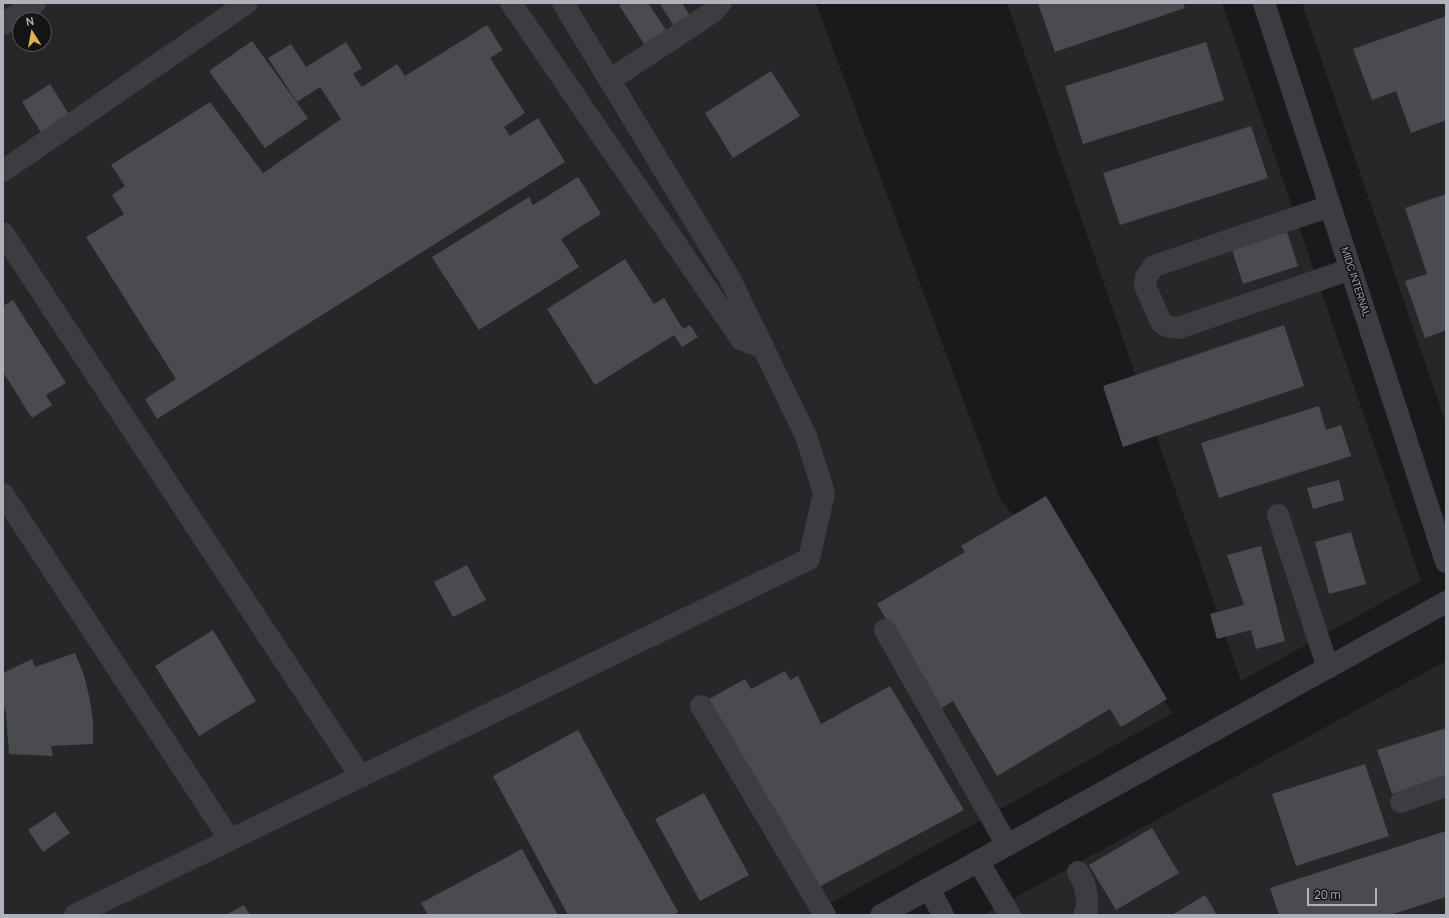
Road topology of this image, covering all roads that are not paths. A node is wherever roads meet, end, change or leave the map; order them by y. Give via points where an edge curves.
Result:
1 (35, 3) edge
2 (248, 3) edge
3 (511, 3) edge
4 (563, 3) edge
5 (721, 3) edge
6 (1264, 3) edge
7 (3, 24) edge
8 (610, 80) junction
9 (3, 171) edge
10 (1330, 206) junction
11 (3, 233) edge
12 (1350, 269) junction
13 (763, 348) junction
14 (3, 494) edge
15 (1278, 515) dead end
16 (1446, 562) edge
17 (1446, 602) edge
18 (885, 630) dead end
19 (1328, 668) junction
20 (701, 706) dead end
21 (360, 777) junction
22 (1446, 786) edge
23 (1400, 802) dead end
24 (230, 840) junction
25 (1007, 845) junction
26 (978, 861) junction
27 (1078, 872) dead end
28 (929, 888) junction
29 (75, 915) edge
30 (825, 915) edge
31 (881, 915) edge
32 (943, 915) edge
33 (1010, 915) edge
34 (1084, 915) edge

1 - 7 street
2 - 9 street
3 - 13 street via 741,339
4 - 8 street
5 - 8 street via 713,12
6 - 10 street, MIDC INTERNAL
8 - 13 street via 730,279
10 - 12 street, MIDC INTERNAL
10 - 12 street via 1154,266 1146,277 1145,286 1161,322 1166,326 1178,328
11 - 21 street
12 - 16 street, MIDC INTERNAL
13 - 21 street via 806,436 824,493 809,559
14 - 24 street
15 - 19 street
17 - 19 street
18 - 25 street
19 - 25 street
20 - 30 street
21 - 24 street
22 - 23 street
24 - 29 street
25 - 26 street
26 - 28 street
26 - 33 street
27 - 34 street via 1087,897
28 - 31 street
28 - 32 street

